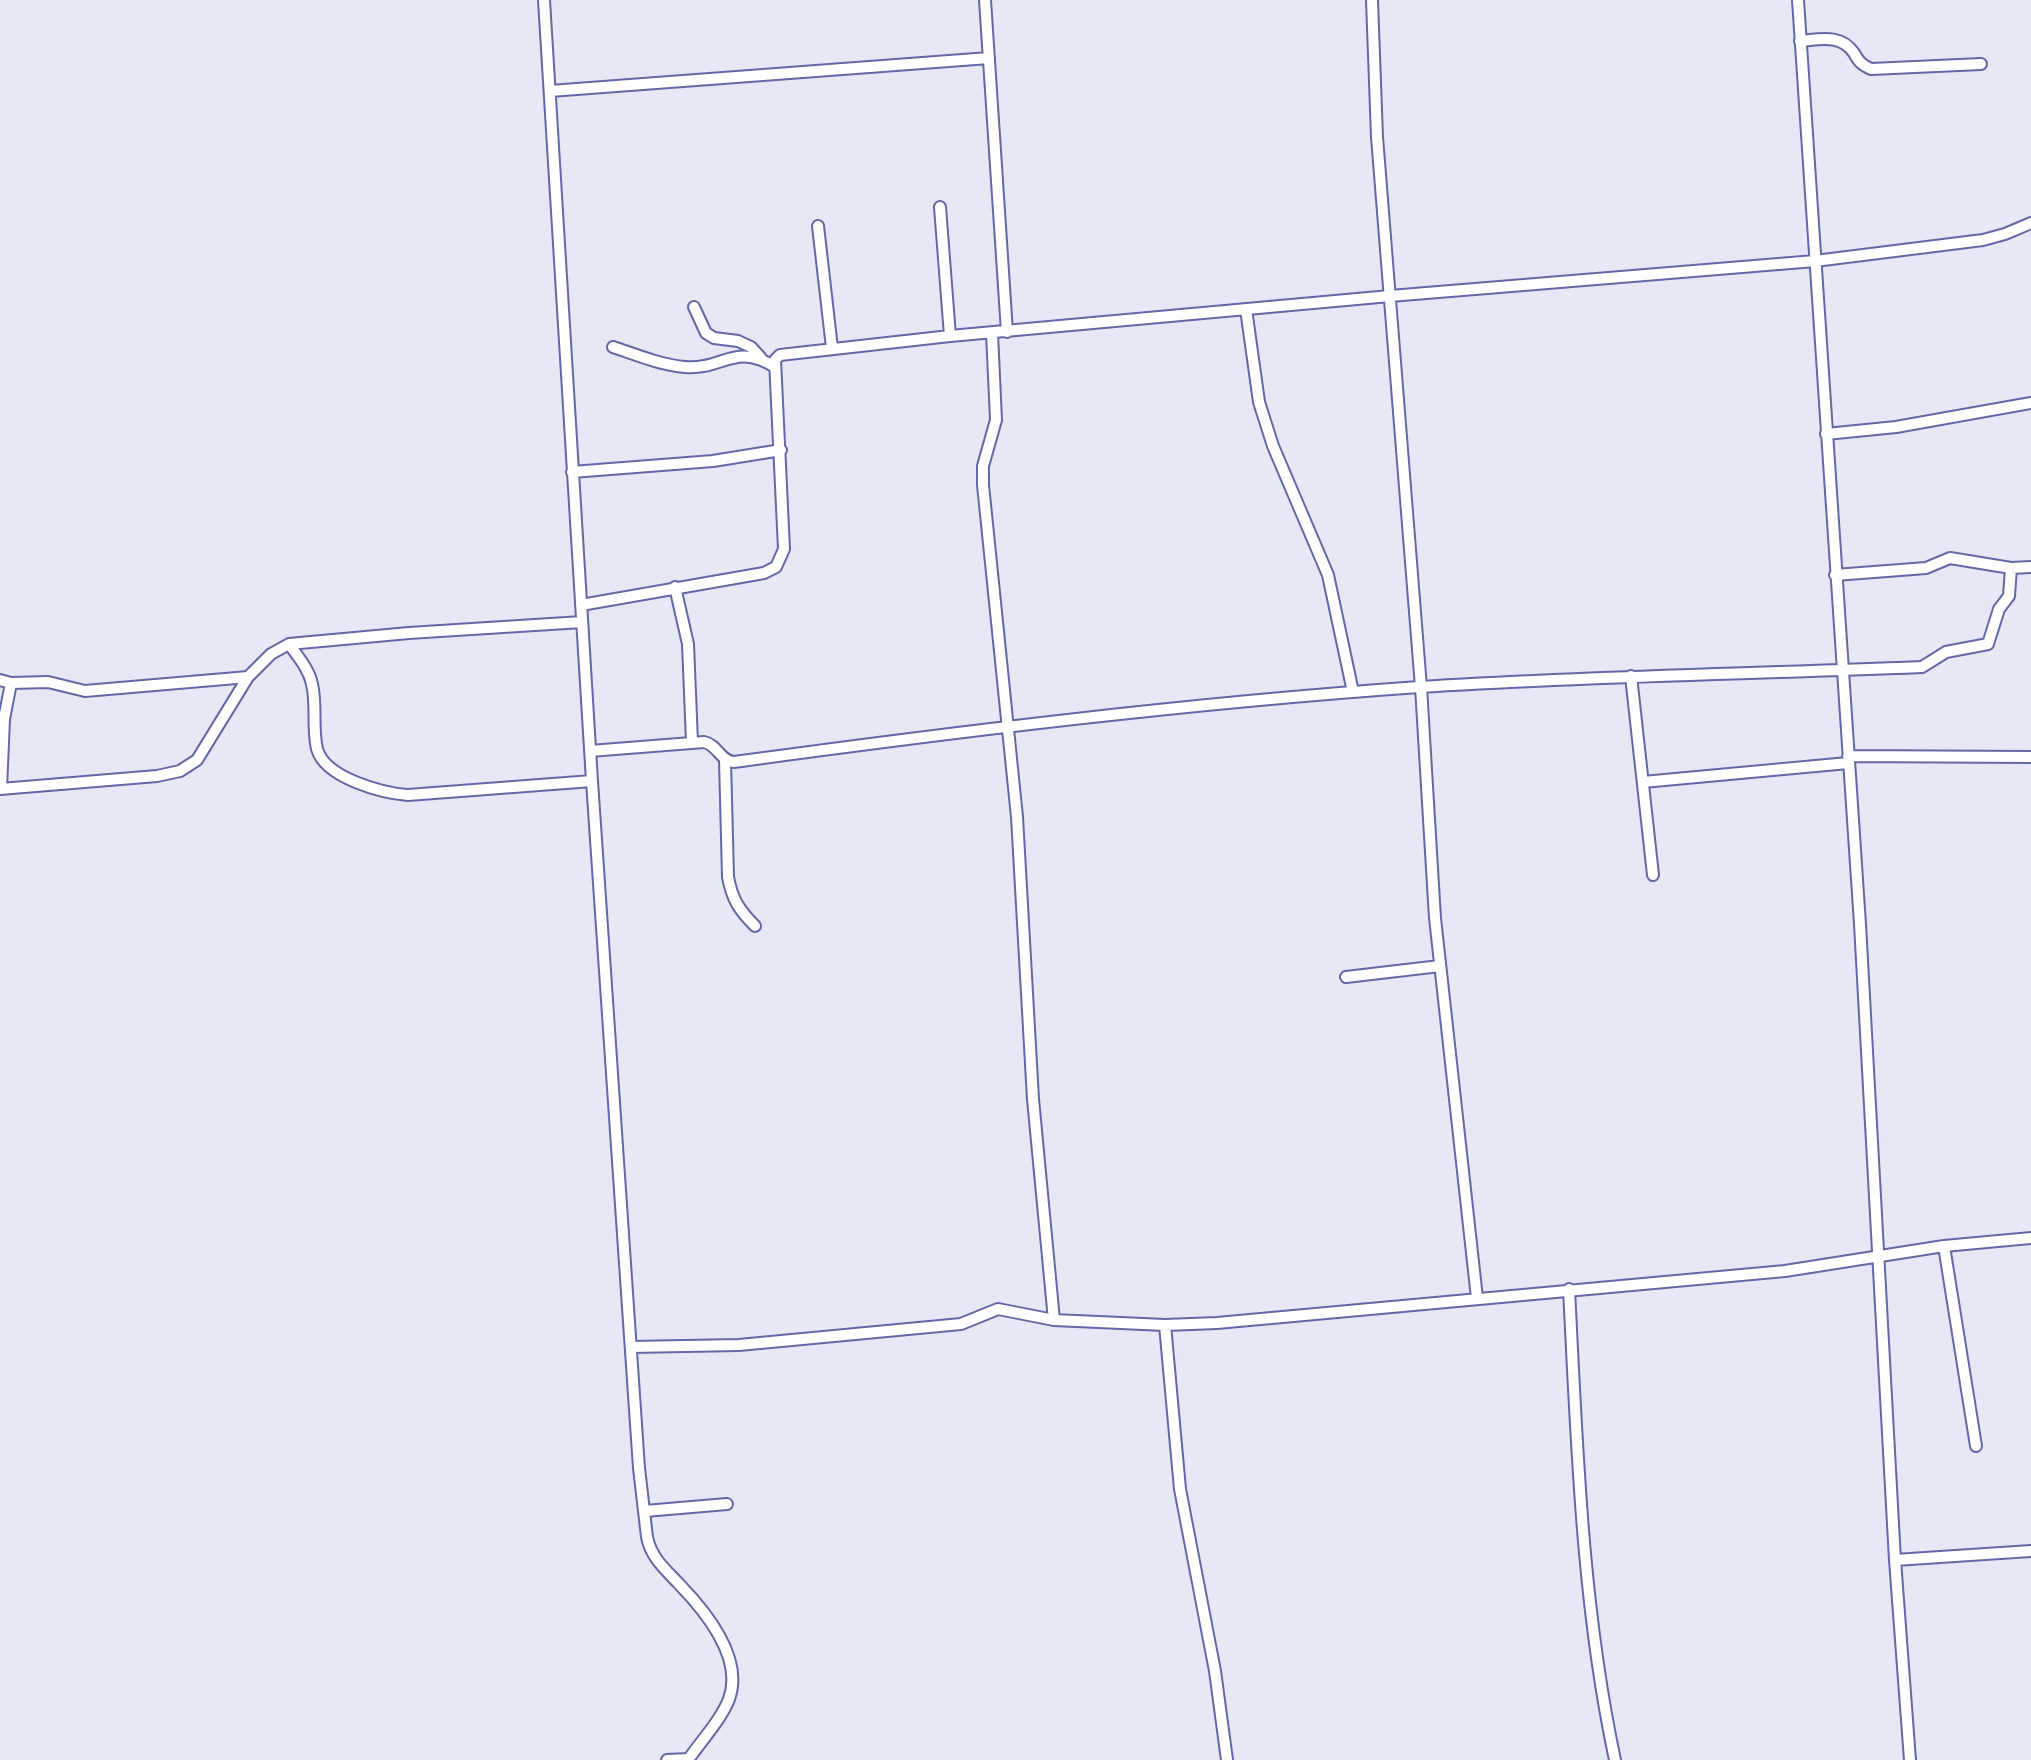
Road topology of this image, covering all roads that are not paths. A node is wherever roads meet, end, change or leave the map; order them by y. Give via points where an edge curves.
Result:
1 (544, 0) edge
2 (985, 0) edge
3 (1372, 0) edge
4 (1798, 0) edge
5 (1800, 41) junction
6 (989, 58) junction
7 (1981, 64) dead end
8 (550, 91) junction
9 (940, 207) dead end
10 (2031, 223) edge
11 (818, 226) dead end
12 (1815, 261) junction
13 (1390, 296) junction
14 (694, 307) dead end
15 (1246, 309) junction
16 (1007, 332) junction
17 (992, 333) junction
18 (950, 336) junction
19 (613, 347) dead end
20 (832, 348) junction
21 (761, 358) junction
22 (775, 367) junction
23 (2031, 403) edge
24 (1826, 434) junction
25 (781, 450) junction
26 (572, 472) junction
27 (2031, 567) edge
28 (2011, 568) junction
29 (1835, 575) junction
30 (675, 587) junction
31 (581, 605) junction
32 (582, 622) junction
33 (289, 644) junction
34 (1841, 670) junction
35 (1631, 676) junction
36 (248, 677) junction
37 (6, 682) edge
38 (1421, 687) junction
39 (1353, 692) junction
40 (1008, 725) junction
41 (692, 742) junction
42 (590, 751) junction
43 (2031, 757) edge
44 (725, 760) junction
45 (1848, 760) junction
46 (592, 780) junction
47 (1642, 782) junction
48 (1, 789) edge
49 (1653, 875) dead end
50 (755, 926) dead end
51 (1440, 966) junction
52 (1346, 977) dead end
53 (2031, 1238) edge
54 (1944, 1246) junction
55 (1879, 1258) junction
56 (1569, 1289) junction
57 (1477, 1298) junction
58 (1054, 1320) junction
59 (1165, 1325) junction
60 (630, 1347) junction
61 (1976, 1446) dead end
62 (727, 1504) dead end
63 (645, 1511) junction
64 (2031, 1551) edge
65 (1895, 1560) junction
66 (688, 1759) edge
67 (666, 1760) edge
68 (1227, 1760) edge
69 (1615, 1760) edge
70 (1910, 1760) edge

1 - 8 street
2 - 6 street
3 - 13 street via 1377,137
4 - 5 street
5 - 7 street via 1840,40 1858,62 1871,69
5 - 12 street
6 - 8 street
6 - 16 street
8 - 26 street
9 - 18 street
10 - 12 street via 1983,240
11 - 20 street
12 - 13 street
12 - 24 street
13 - 15 street
13 - 38 street
14 - 21 street via 706,333 738,341
15 - 16 street
15 - 39 street via 1259,402 1273,446 1328,575
16 - 17 street
17 - 18 street
17 - 40 street via 996,420 982,476
18 - 20 street
19 - 21 street via 656,362 686,367 745,355
20 - 22 street via 780,355
21 - 22 street
22 - 25 street
23 - 24 street via 1896,427
24 - 29 street
25 - 26 street via 713,461
25 - 30 street via 784,549 776,567 764,573
26 - 31 street
27 - 28 street
28 - 29 street via 1950,558 1919,569
28 - 34 street via 2009,596 1999,609 1989,644 1946,652 1922,667
29 - 34 street
30 - 31 street
30 - 41 street via 688,644
31 - 32 street
32 - 33 street
32 - 42 street
33 - 36 street via 271,654
33 - 46 street via 313,685 316,743 321,757 330,767 366,787 408,795
34 - 35 street
34 - 45 street
35 - 38 street
35 - 47 street
36 - 37 street via 86,691 48,682
36 - 48 street via 204,751 180,771
37 - 48 street
38 - 39 street
38 - 51 street
39 - 40 street
40 - 44 street via 734,762
40 - 58 street via 1017,814 1033,1099
41 - 42 street
41 - 44 street via 710,743
42 - 46 street
43 - 45 street
44 - 50 street via 728,877 738,909
45 - 47 street
45 - 55 street
46 - 60 street
47 - 49 street
51 - 52 street
51 - 57 street
53 - 54 street
54 - 55 street
54 - 61 street
55 - 56 street via 1785,1271
55 - 65 street
56 - 57 street
56 - 69 street via 1576,1437 1592,1622
57 - 59 street
58 - 59 street
58 - 60 street via 998,1309 961,1324 738,1345
59 - 68 street via 1180,1489 1215,1671
60 - 63 street
62 - 63 street
63 - 66 street via 651,1553 711,1620 730,1668 732,1686 726,1705
64 - 65 street
65 - 70 street
66 - 67 street

